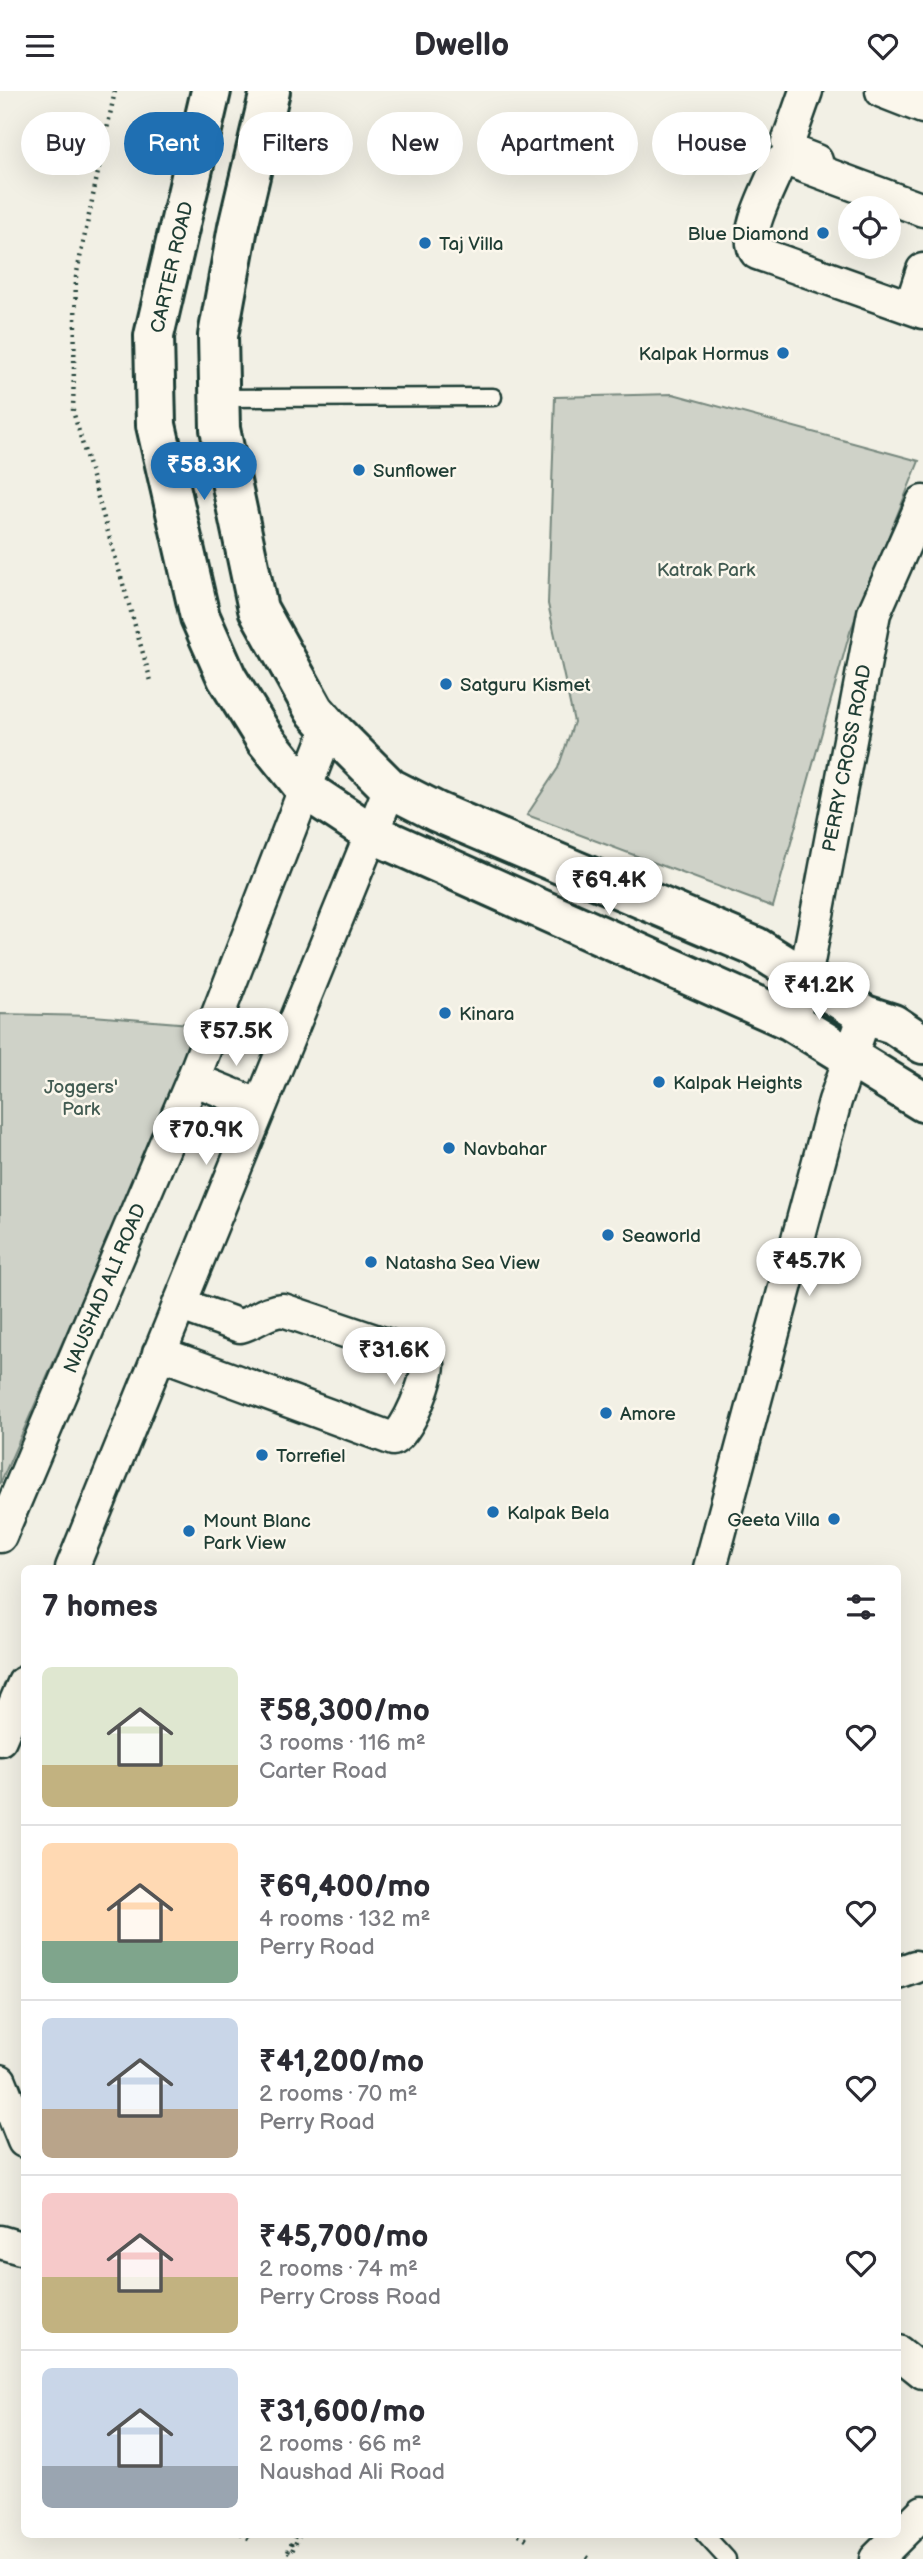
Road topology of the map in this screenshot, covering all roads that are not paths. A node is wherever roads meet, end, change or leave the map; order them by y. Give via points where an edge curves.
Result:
1 (211, 91) edge
2 (270, 91) edge
3 (783, 91) edge
4 (806, 91) edge
5 (882, 91) edge
6 (923, 107) edge
7 (778, 127) dead end
8 (923, 197) edge
9 (923, 211) edge
10 (923, 270) edge
11 (917, 309) edge
12 (492, 397) dead end
13 (219, 398) junction
14 (923, 502) edge
15 (329, 727) junction
16 (390, 788) junction
17 (306, 790) junction
18 (371, 833) junction
19 (805, 978) junction
20 (865, 1015) junction
21 (791, 1021) junction
22 (923, 1044) edge
23 (850, 1056) junction
24 (192, 1079) junction
25 (923, 1102) edge
26 (260, 1106) junction
27 (179, 1304) junction
28 (159, 1353) junction
29 (0, 1536) edge
30 (73, 1565) edge
31 (711, 1565) edge
32 (21, 1690) edge
33 (0, 1739) edge
34 (0, 2081) edge
35 (21, 2134) edge
36 (0, 2242) edge
37 (21, 2248) edge
38 (901, 2354) edge
39 (923, 2372) edge
40 (923, 2512) edge
41 (901, 2534) edge
42 (708, 2538) edge
43 (897, 2538) edge
44 (727, 2559) edge
45 (876, 2559) edge

1 - 17 main road, CARTER ROAD via 154,336 156,425 200,617 265,739
2 - 13 main road via 218,336
3 - 7 street
4 - 8 street via 789,136 789,149 902,195
5 - 6 street
9 - 11 street via 788,160 777,168 751,234 757,253
10 - 11 street
12 - 13 lane
13 - 15 main road via 220,429 258,608 314,710
14 - 19 street, PERRY CROSS ROAD via 874,613
15 - 16 main road
15 - 17 street, NAUSHAD ALI ROAD
16 - 18 street
16 - 19 main road via 756,947
17 - 18 main road, CARTER ROAD
17 - 24 street, NAUSHAD ALI ROAD
18 - 21 main road, CARTER ROAD
18 - 26 street
19 - 20 main road
19 - 21 street, PERRY CROSS ROAD
20 - 22 main road via 893,1024
20 - 23 street
21 - 23 main road, CARTER ROAD
23 - 25 main road, CARTER ROAD
23 - 31 street
24 - 26 street
24 - 29 street, NAUSHAD ALI ROAD
26 - 27 street
27 - 28 street
27 - 28 street via 240,1326 263,1313 283,1310 419,1356 428,1364 427,1375 405,1427 393,1439
28 - 30 street
32 - 33 street
34 - 35 street
36 - 37 street
38 - 39 street
40 - 41 street
42 - 44 lane
43 - 45 street

